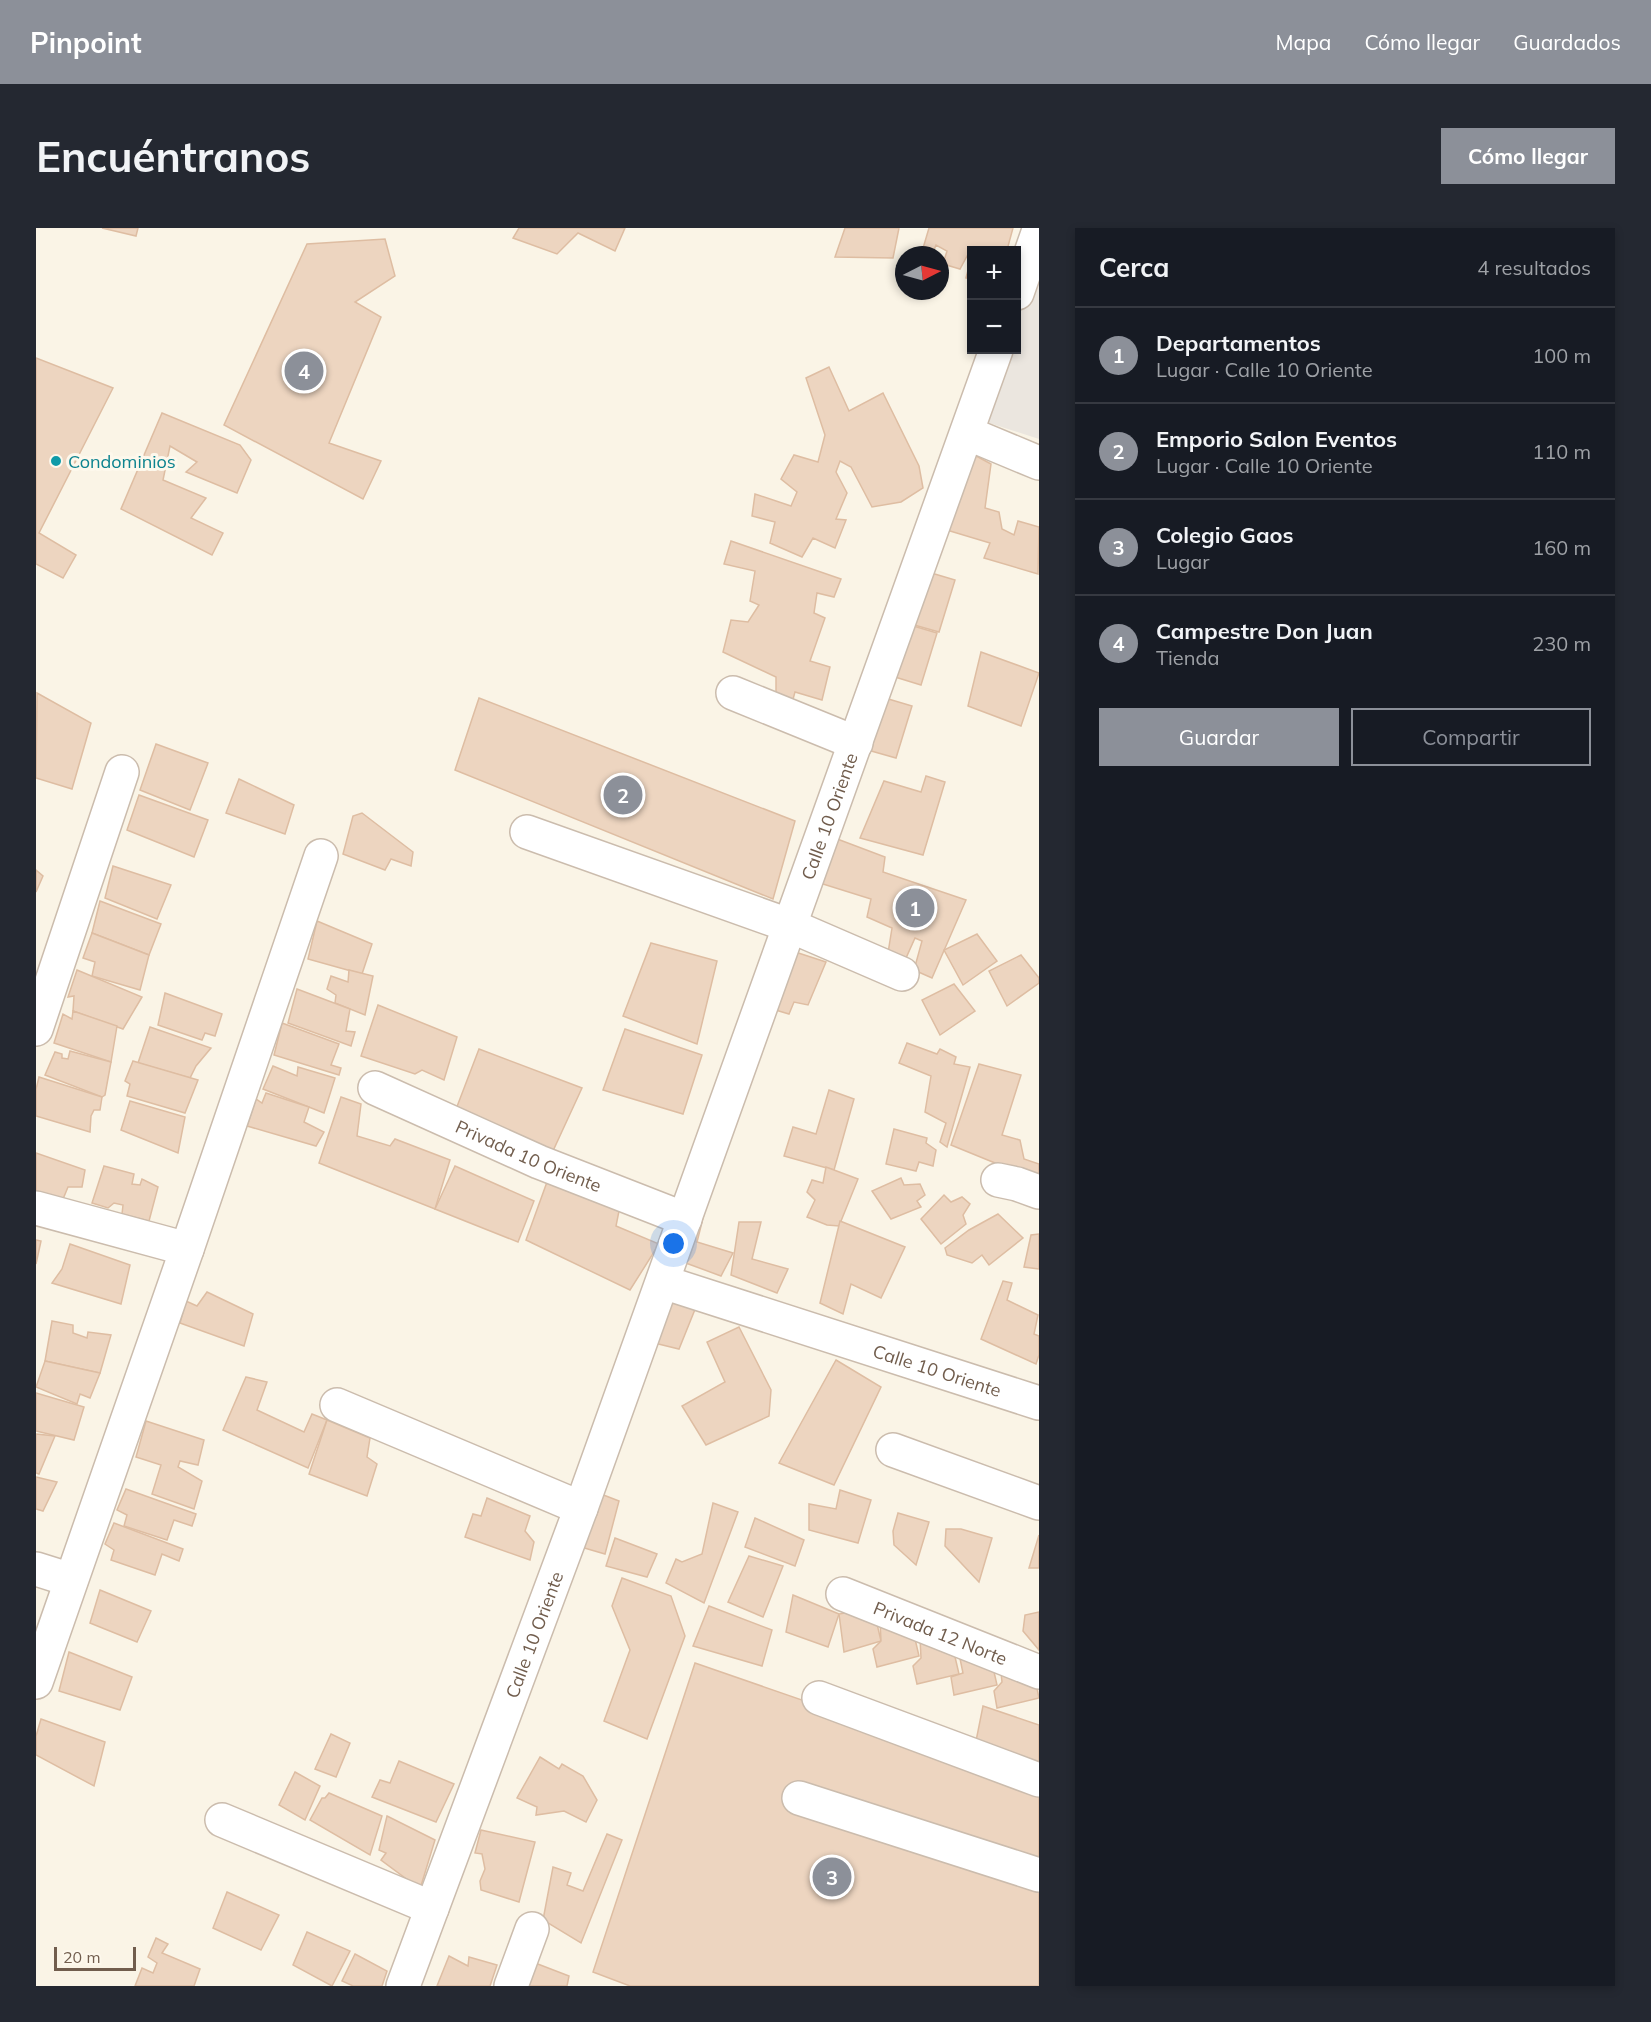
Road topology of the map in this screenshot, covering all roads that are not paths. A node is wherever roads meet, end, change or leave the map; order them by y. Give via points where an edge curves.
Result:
1 (1039, 230) edge
2 (1021, 282) edge
3 (995, 354) edge
4 (967, 433) junction
5 (1039, 463) edge
6 (733, 693) dead end
7 (856, 743) junction
8 (122, 772) dead end
9 (527, 832) dead end
10 (321, 856) dead end
11 (790, 926) junction
12 (902, 975) dead end
13 (36, 1029) edge
14 (375, 1088) dead end
15 (998, 1180) dead end
16 (1039, 1192) edge
17 (36, 1208) edge
18 (685, 1219) junction
19 (187, 1249) junction
20 (663, 1282) junction
21 (1039, 1403) edge
22 (337, 1405) dead end
23 (893, 1450) dead end
24 (1039, 1503) edge
25 (581, 1508) junction
26 (36, 1569) edge
27 (71, 1580) junction
28 (843, 1594) dead end
29 (1039, 1672) edge
30 (36, 1682) edge
31 (819, 1698) dead end
32 (1039, 1780) edge
33 (800, 1798) dead end
34 (222, 1820) dead end
35 (1039, 1875) edge
36 (432, 1908) junction
37 (532, 1929) dead end
38 (403, 1986) edge
39 (511, 1986) edge

1 - 2 street
3 - 4 street, Calle 10 Oriente
4 - 5 street
4 - 7 street, Calle 10 Oriente
6 - 7 street
7 - 11 street, Calle 10 Oriente
8 - 13 street
9 - 11 street
10 - 19 street
11 - 12 street
11 - 18 street, Calle 10 Oriente
14 - 18 street, Privada 10 Oriente via 539,1162
15 - 16 street
17 - 19 street
18 - 20 street, Calle 10 Oriente
19 - 27 street
20 - 21 street, Calle 10 Oriente
20 - 25 street, Calle 10 Oriente
22 - 25 street
23 - 24 street
25 - 36 street, Calle 10 Oriente
26 - 27 street
27 - 30 street
28 - 29 street, Privada 12 Norte
31 - 32 street
33 - 35 street
34 - 36 street
36 - 38 street, Calle 10 Oriente
37 - 39 street

